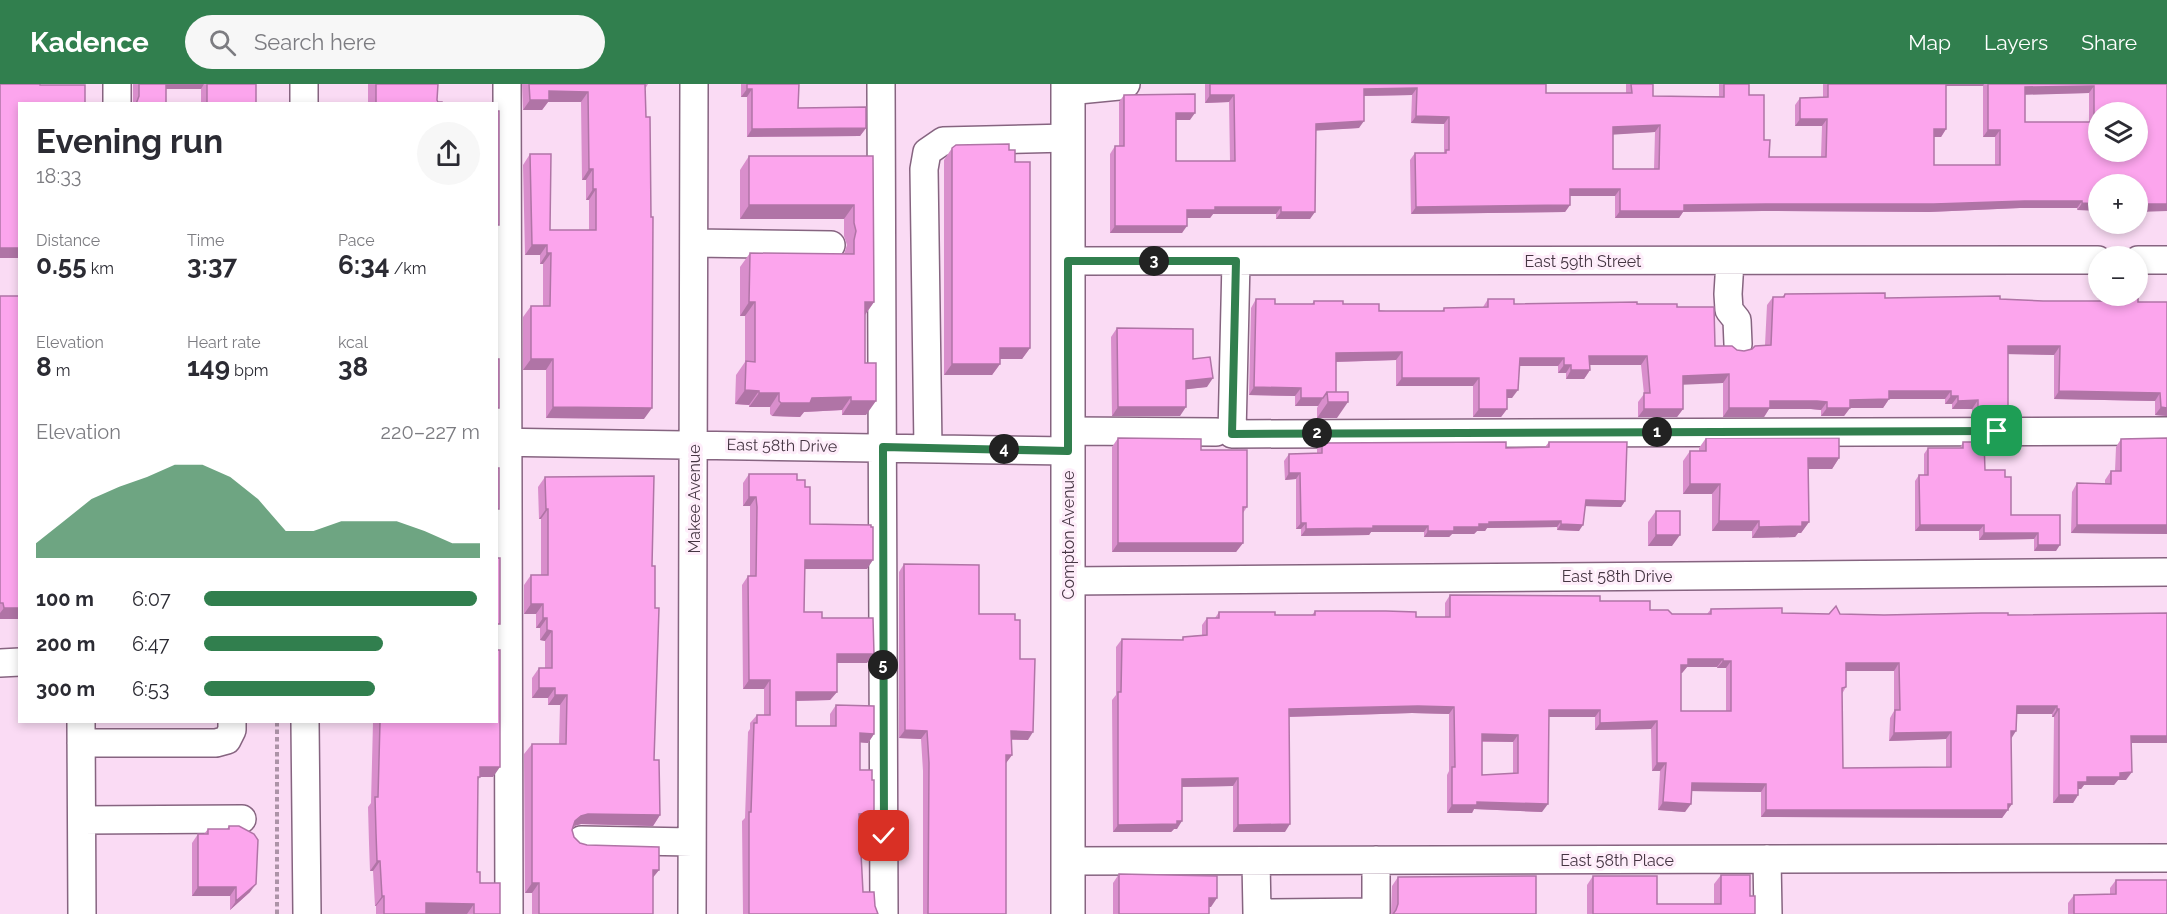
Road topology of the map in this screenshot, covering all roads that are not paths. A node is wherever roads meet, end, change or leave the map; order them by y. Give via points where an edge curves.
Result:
1 (117, 84) edge
2 (304, 84) edge
3 (507, 84) edge
4 (694, 84) edge
5 (881, 84) edge
6 (1126, 84) edge
7 (1068, 87) edge
8 (117, 102) edge
9 (304, 102) edge
10 (1068, 138) junction
11 (694, 243) junction
12 (831, 245) dead end
13 (2088, 260) edge
14 (2148, 260) edge
15 (2167, 260) edge
16 (1068, 261) junction
17 (1236, 261) junction
18 (1730, 261) junction
19 (1738, 344) dead end
20 (2167, 430) edge
21 (1216, 432) dead end
22 (1068, 441) junction
23 (503, 442) edge
24 (694, 444) junction
25 (883, 447) junction
26 (928, 448) junction
27 (2167, 572) edge
28 (1068, 581) junction
29 (18, 662) edge
30 (0, 663) edge
31 (232, 723) edge
32 (305, 723) edge
33 (81, 732) edge
34 (242, 819) dead end
35 (82, 820) junction
36 (580, 840) edge
37 (692, 842) junction
38 (2167, 858) edge
39 (1767, 859) junction
40 (1376, 860) junction
41 (1068, 861) junction
42 (1256, 861) junction
43 (82, 914) edge
44 (307, 914) edge
45 (509, 914) edge
46 (692, 914) edge
47 (884, 914) edge
48 (1068, 914) edge
49 (1768, 914) edge

1 - 8 street
2 - 9 street
3 - 23 street
4 - 11 street, Makee Avenue
5 - 25 street
6 - 7 street
7 - 10 main road, Compton Avenue
10 - 16 main road, Compton Avenue
10 - 26 street via 943,141 927,152 924,169
11 - 12 street
11 - 24 street, Makee Avenue
13 - 18 street, East 59th Street
14 - 15 street
16 - 17 street, East 59th Street
16 - 22 main road, Compton Avenue
17 - 18 street, East 59th Street
17 - 20 street via 1232,434
18 - 19 street via 1728,294 1730,310 1737,320
21 - 22 street, East 58th Drive
22 - 26 street, East 58th Drive
22 - 28 main road, Compton Avenue
23 - 24 street, East 58th Drive
23 - 45 street
24 - 25 street, East 58th Drive
24 - 37 street, Makee Avenue
25 - 26 street, East 58th Drive
25 - 47 street
27 - 28 street, East 58th Drive
28 - 41 main road, Compton Avenue
29 - 30 street
31 - 33 street via 227,740 216,743
32 - 44 street
33 - 35 street
34 - 35 street
35 - 43 street
36 - 37 street
37 - 46 street, Makee Avenue
38 - 39 street, East 58th Place
39 - 40 street, East 58th Place
39 - 49 street
40 - 42 street, East 58th Place
40 - 42 street via 1376,912 1257,913
41 - 42 street, East 58th Place
41 - 48 main road, Compton Avenue

